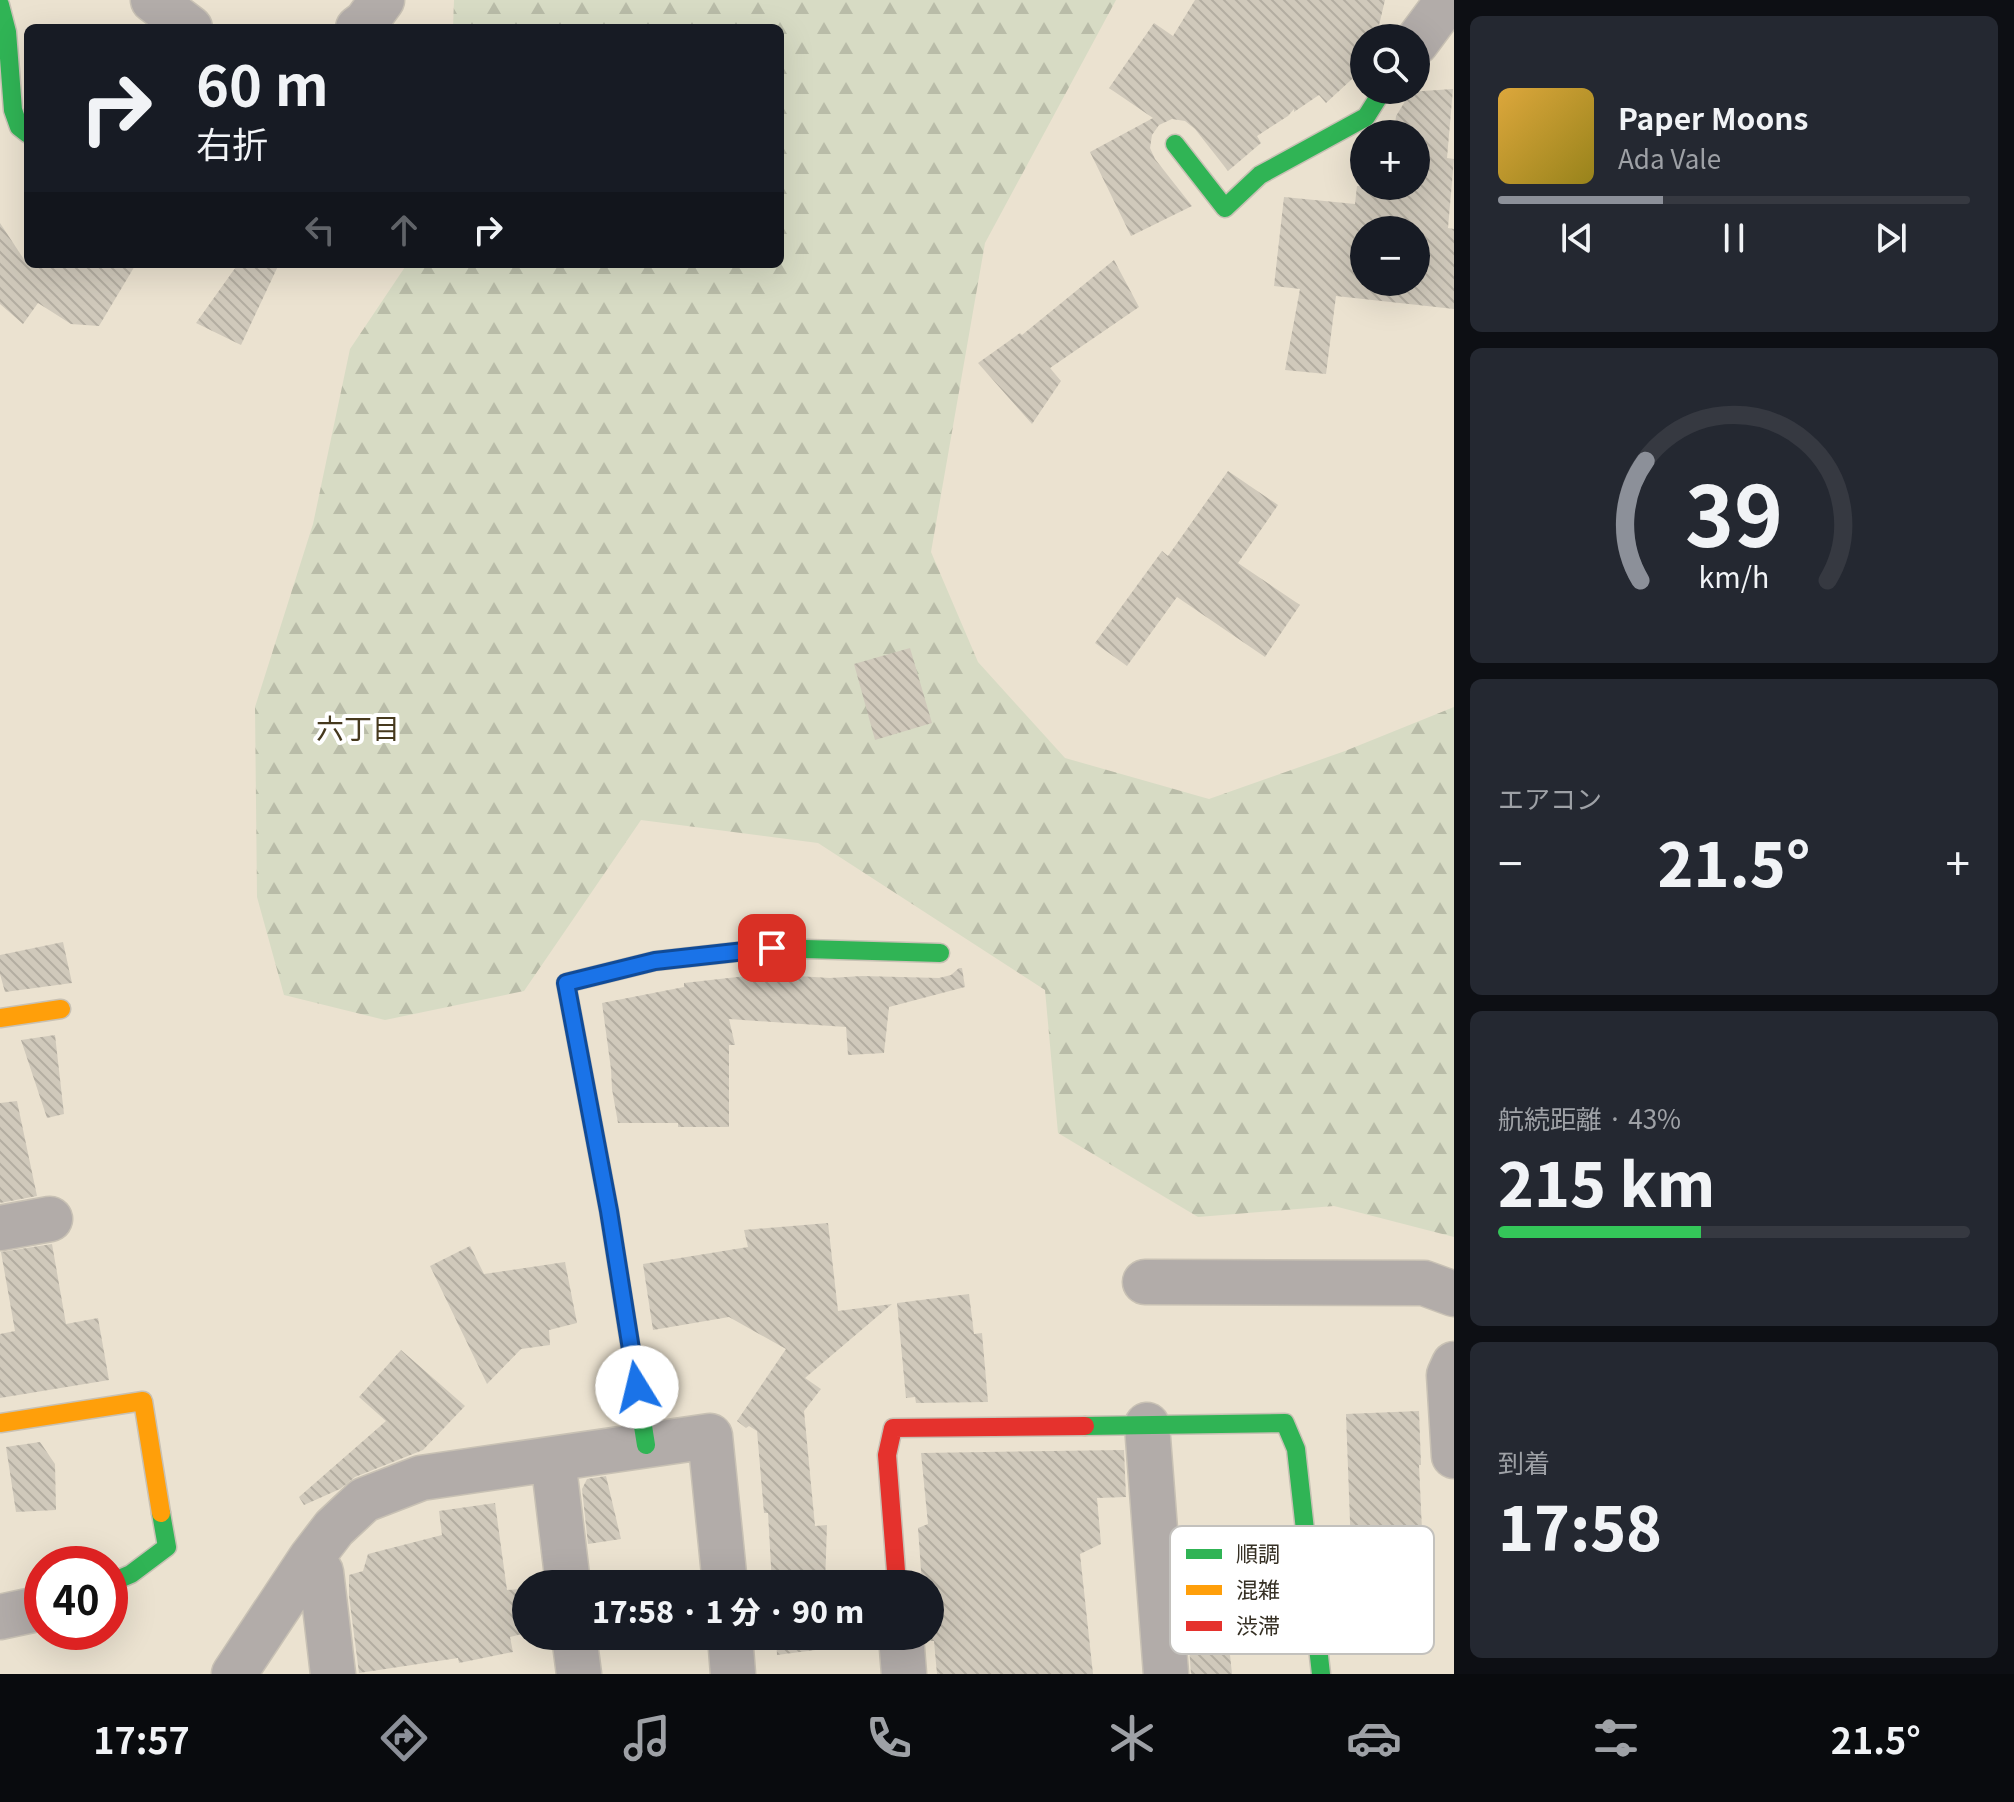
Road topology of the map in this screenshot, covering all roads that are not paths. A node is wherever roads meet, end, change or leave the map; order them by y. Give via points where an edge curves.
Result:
1 (153, 0) edge
2 (382, 0) edge
3 (1448, 0) edge
4 (0, 5) edge
5 (185, 24) edge
6 (363, 24) edge
7 (1430, 24) edge
8 (1374, 104) edge
9 (24, 131) edge
10 (1175, 144) dead end
11 (940, 953) dead end
12 (61, 1009) dead end
13 (0, 1018) edge
14 (50, 1219) dead end
15 (0, 1228) edge
16 (1145, 1282) dead end
17 (1454, 1294) edge
18 (1454, 1364) edge
19 (0, 1423) edge
20 (1147, 1425) junction
21 (646, 1445) junction
22 (1454, 1456) edge
23 (553, 1459) junction
24 (1305, 1526) edge
25 (311, 1558) junction
26 (566, 1570) edge
27 (724, 1570) edge
28 (896, 1570) edge
29 (128, 1575) edge
30 (24, 1612) edge
31 (0, 1617) edge
32 (576, 1650) edge
33 (731, 1650) edge
34 (902, 1650) edge
35 (1319, 1654) edge
36 (234, 1674) edge
37 (333, 1674) edge
38 (579, 1674) edge
39 (733, 1674) edge
40 (904, 1674) edge
41 (1166, 1674) edge
42 (1321, 1674) edge

1 - 5 street
2 - 6 street
3 - 7 street
4 - 9 street via 13,110
8 - 10 street via 1366,117 1260,175 1225,208
11 - 21 street via 772,948 655,961 566,983
12 - 13 street
14 - 15 street
16 - 17 street via 1424,1283
18 - 22 street via 1449,1375
19 - 29 street via 143,1401 167,1547
20 - 24 street via 1285,1423 1296,1449
20 - 28 street via 893,1428 887,1455
20 - 41 street
21 - 23 street
21 - 27 street via 710,1436
23 - 25 street via 421,1478 364,1500
23 - 26 street
25 - 36 street
25 - 37 street via 321,1572
30 - 31 street
32 - 38 street
33 - 39 street
34 - 40 street
35 - 42 street

